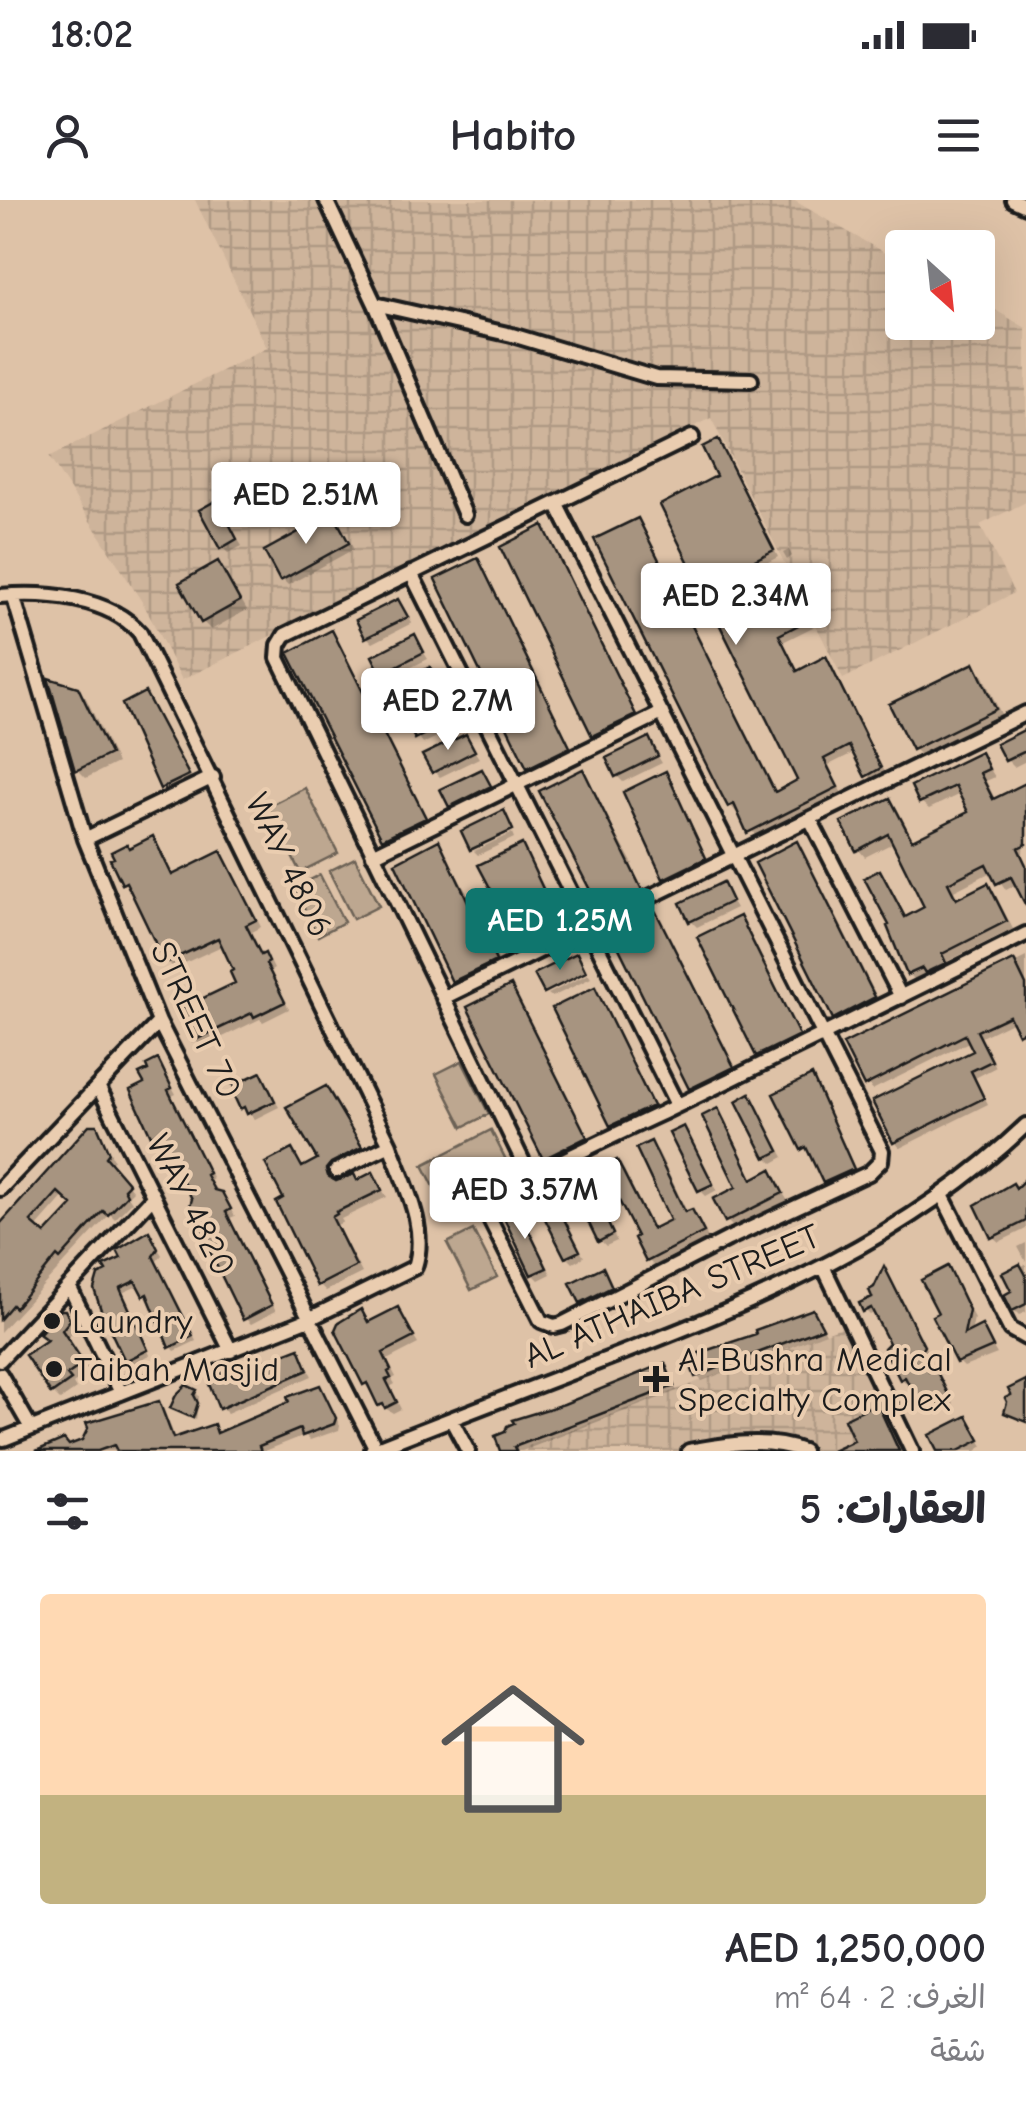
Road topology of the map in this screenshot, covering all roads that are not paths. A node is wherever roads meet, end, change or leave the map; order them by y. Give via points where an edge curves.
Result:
1 (326, 200) edge
2 (1013, 200) edge
3 (1026, 206) edge
4 (375, 304) junction
5 (751, 380) dead end
6 (692, 437) dead end
7 (556, 503) junction
8 (465, 515) dead end
9 (412, 573) junction
10 (6, 596) edge
11 (662, 713) junction
12 (1026, 713) edge
13 (213, 777) junction
14 (517, 785) junction
15 (810, 819) junction
16 (85, 839) junction
17 (374, 855) junction
18 (734, 856) junction
19 (588, 927) junction
20 (1026, 934) edge
21 (901, 996) junction
22 (443, 998) junction
23 (159, 1022) junction
24 (824, 1034) junction
25 (98, 1086) junction
26 (677, 1105) junction
27 (1026, 1125) edge
28 (390, 1145) junction
29 (336, 1171) dead end
30 (530, 1176) junction
31 (0, 1190) edge
32 (942, 1195) junction
33 (153, 1197) junction
34 (824, 1268) junction
35 (70, 1288) junction
36 (310, 1320) junction
37 (1026, 1338) edge
38 (230, 1350) junction
39 (0, 1360) edge
40 (0, 1374) edge
41 (121, 1392) junction
42 (452, 1418) junction
43 (31, 1428) junction
44 (5, 1440) edge
45 (374, 1450) edge
46 (468, 1451) edge
47 (689, 1451) edge
48 (803, 1451) edge
49 (912, 1451) edge

1 - 4 street
2 - 3 street
4 - 5 street via 656,378
4 - 8 street
6 - 7 street
7 - 9 street
7 - 11 street
9 - 14 street
9 - 17 street via 285,635 279,645 278,658
10 - 13 street, WAY 4806 via 75,600 128,619
10 - 16 street, STREET 70
11 - 14 street
11 - 18 street
12 - 15 street
13 - 16 street
13 - 28 street, WAY 4806
14 - 17 street
14 - 19 street
15 - 18 street
15 - 21 street
16 - 23 street, STREET 70
17 - 22 street
18 - 19 street
18 - 24 street
19 - 22 street
19 - 26 street
20 - 21 street
21 - 24 street
22 - 30 street
23 - 25 street
23 - 36 street, STREET 70
24 - 26 street
24 - 30 street via 882,1151 877,1168 554,1326 536,1312 487,1214 490,1198
25 - 31 street
25 - 33 street, WAY 4820
26 - 30 street
27 - 32 street, AL ATHAIBA STREET
28 - 29 street
28 - 36 street, WAY 4806 via 419,1226 415,1267
32 - 34 street, AL ATHAIBA STREET
32 - 37 street via 1010,1329
33 - 35 street
33 - 38 street, WAY 4820
34 - 42 street, AL ATHAIBA STREET via 746,1305
34 - 49 street
35 - 39 street
35 - 41 street
36 - 38 street
36 - 45 street, STREET 70
38 - 41 street
40 - 43 street
41 - 43 street
42 - 45 street, AL ATHAIBA STREET
42 - 46 street
43 - 44 street
47 - 48 street via 764,1443

